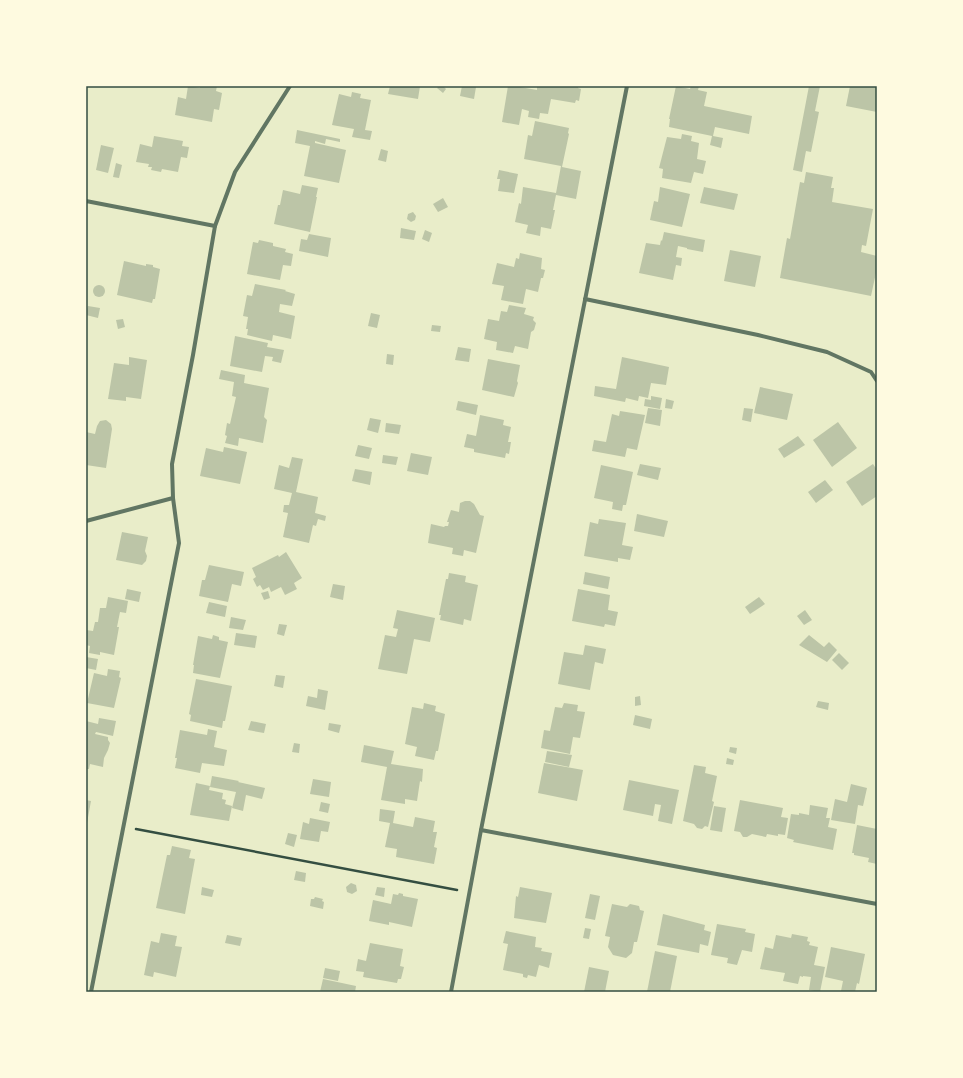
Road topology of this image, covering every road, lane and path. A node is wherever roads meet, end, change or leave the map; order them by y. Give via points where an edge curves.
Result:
1 (290, 86) edge
2 (627, 86) edge
3 (86, 201) edge
4 (215, 226) junction
5 (585, 299) junction
6 (877, 381) edge
7 (173, 498) junction
8 (86, 521) edge
9 (124, 827) junction
10 (481, 830) junction
11 (470, 892) junction
12 (877, 904) edge
13 (92, 992) edge
14 (451, 992) edge

1 - 4 street via 235,172
2 - 5 street
3 - 4 street
4 - 7 street via 172,464
5 - 6 street via 827,352 871,372
5 - 10 street
7 - 8 street
7 - 9 street via 179,543
9 - 11 path
9 - 13 street
10 - 11 street
10 - 12 street
11 - 14 street

